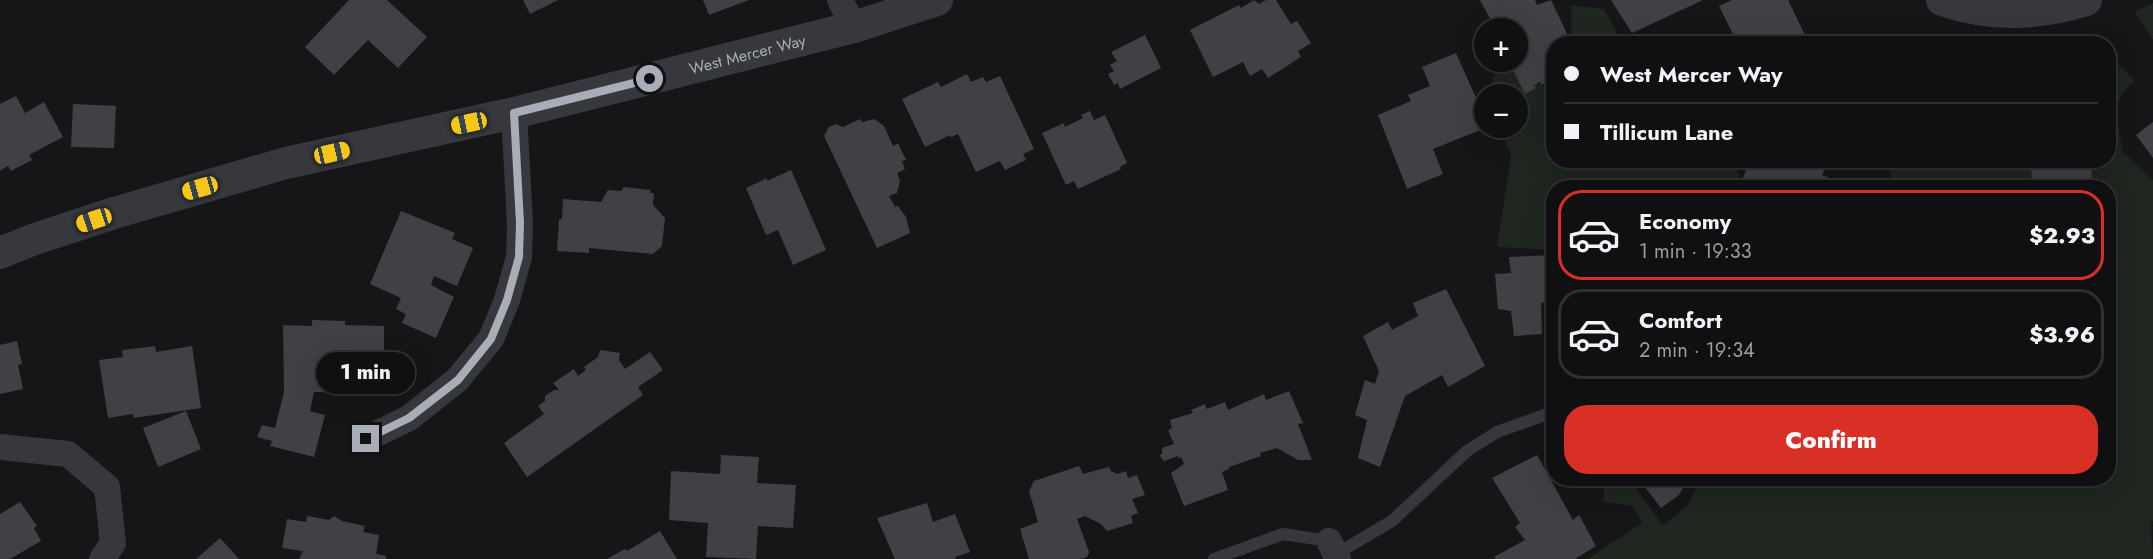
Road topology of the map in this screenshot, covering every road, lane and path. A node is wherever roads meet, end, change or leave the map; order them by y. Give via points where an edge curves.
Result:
1 (937, 0) edge
2 (1942, 0) edge
3 (2086, 0) edge
4 (2027, 6) edge
5 (847, 14) edge
6 (514, 113) junction
7 (0, 253) edge
8 (1546, 415) edge
9 (366, 439) dead end
10 (0, 447) edge
11 (1334, 552) edge
12 (102, 559) edge
13 (1214, 559) edge

1 - 5 street, West Mercer Way
2 - 4 street via 2006,14
3 - 4 street via 2060,8
5 - 6 street, West Mercer Way
6 - 7 street, West Mercer Way via 286,163 114,213
6 - 9 street via 519,257 491,339 458,380 409,418
8 - 11 lane via 1497,432 1467,451 1392,520
10 - 12 street via 68,454 107,487 113,543
11 - 13 lane via 1283,534

